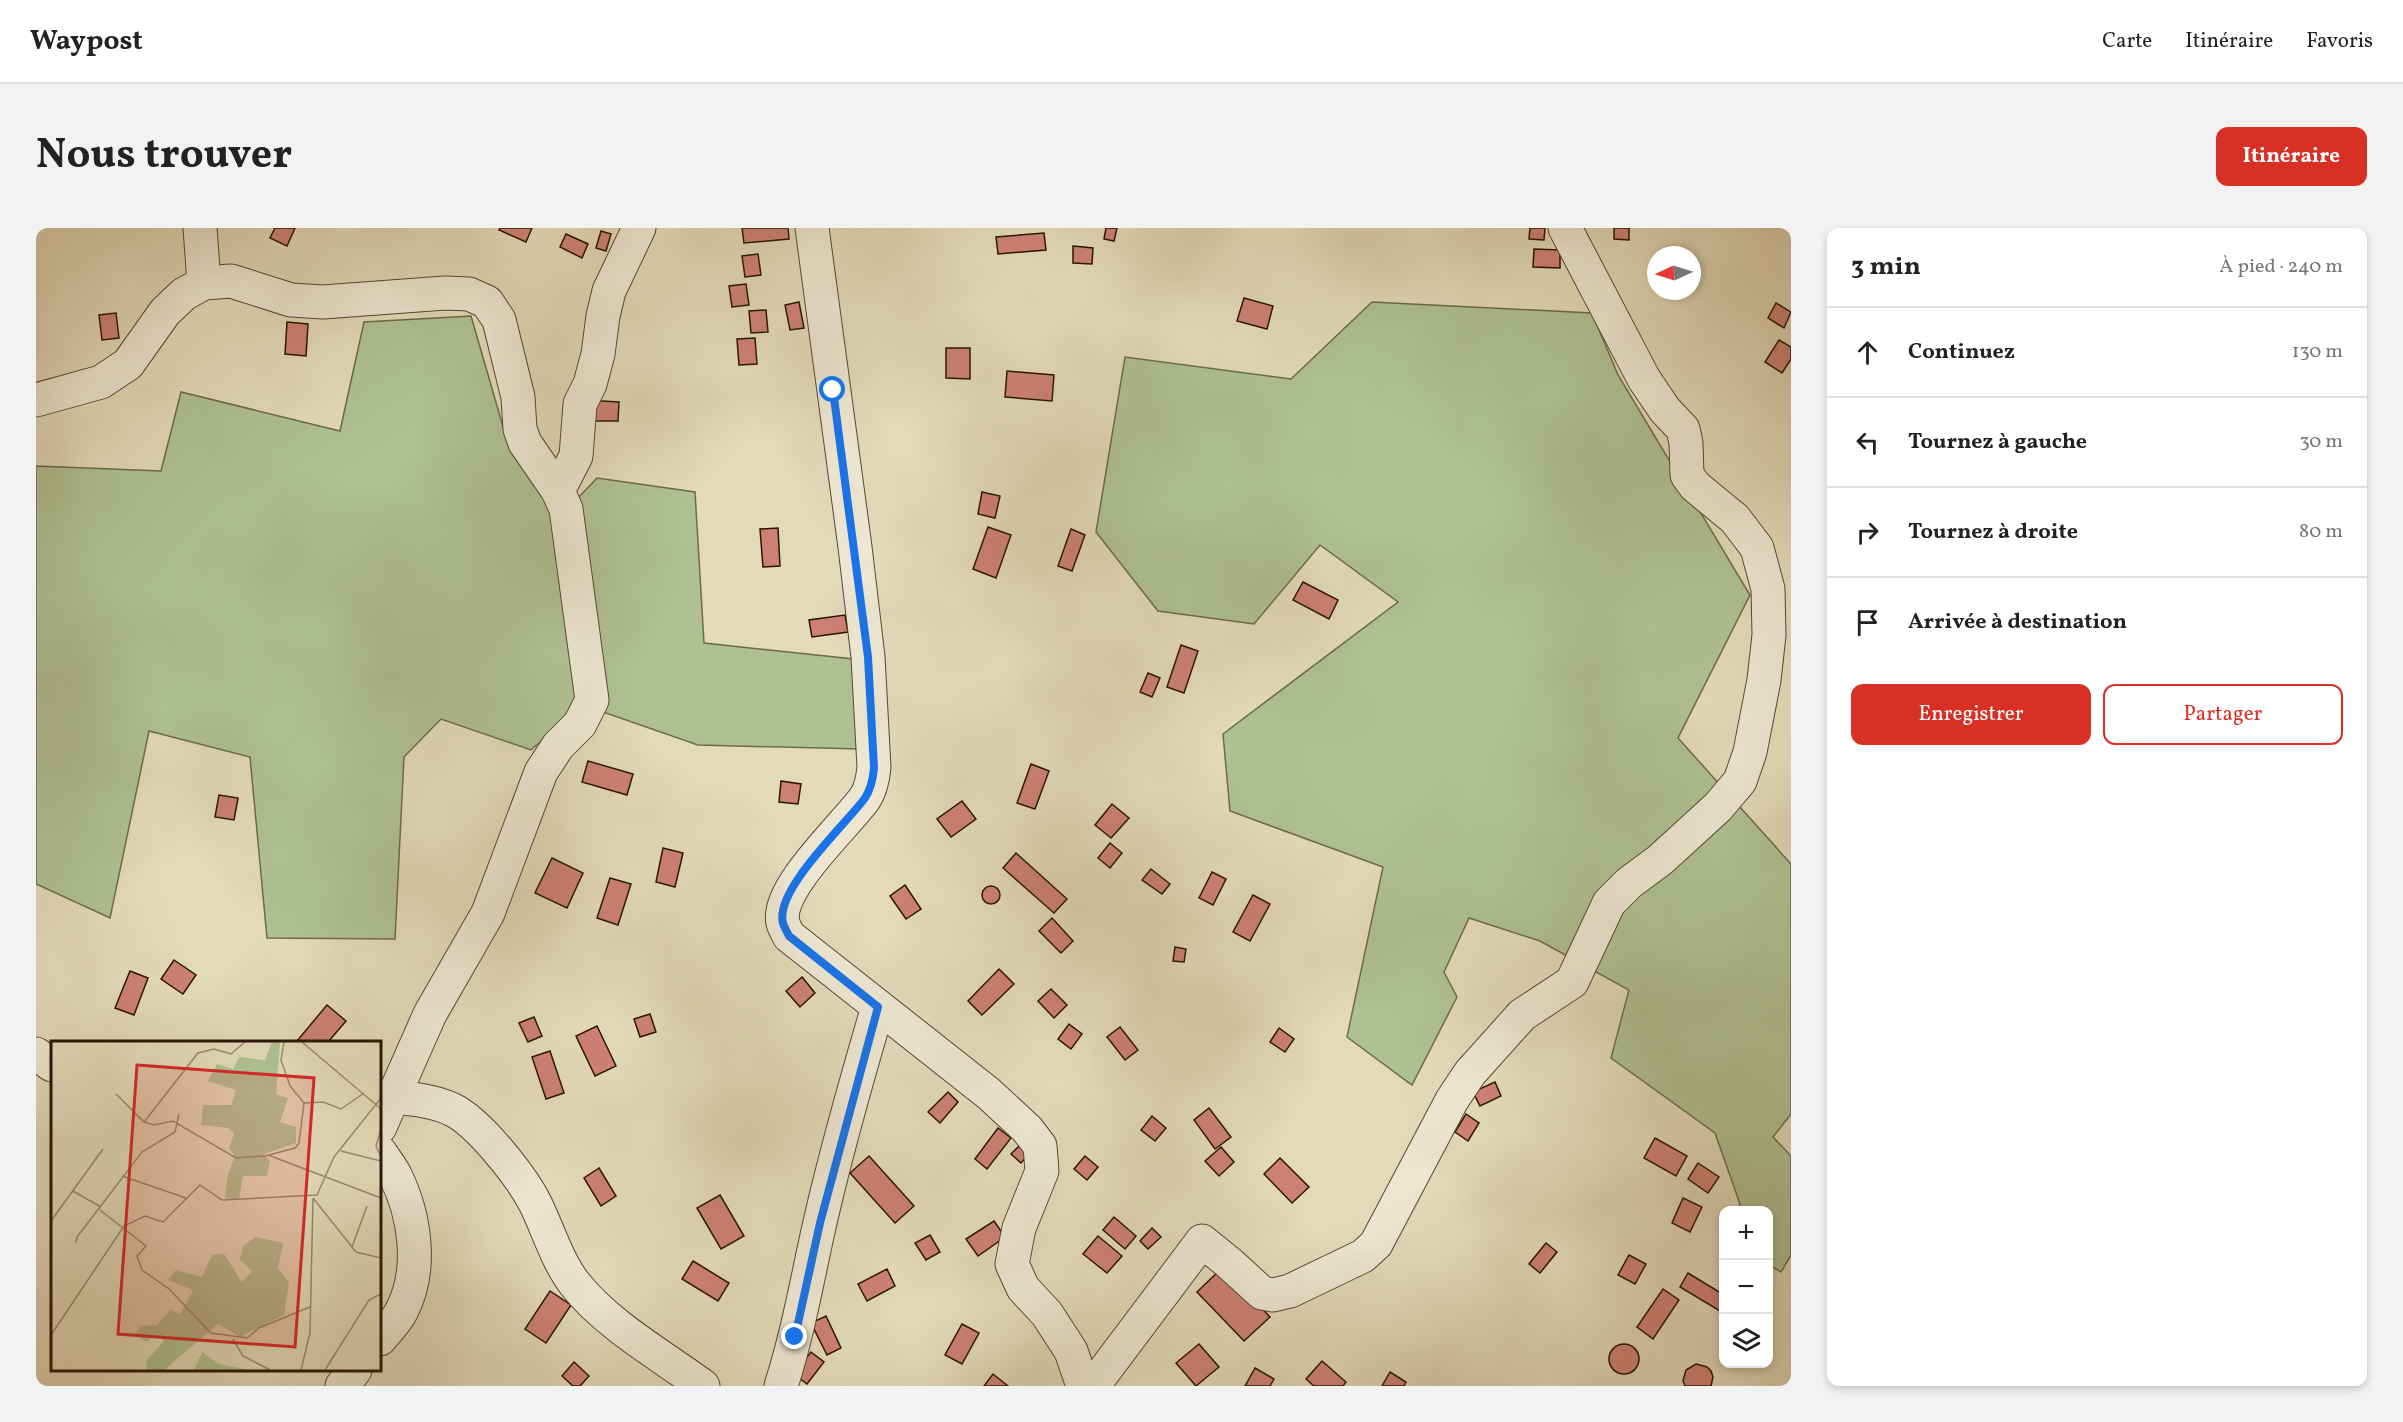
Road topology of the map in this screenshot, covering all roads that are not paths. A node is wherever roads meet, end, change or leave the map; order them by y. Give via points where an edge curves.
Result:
1 (200, 228) edge
2 (639, 228) edge
3 (812, 228) edge
4 (1565, 228) edge
5 (204, 283) junction
6 (36, 400) edge
7 (558, 491) junction
8 (1780, 628) edge
9 (878, 1007) junction
10 (36, 1054) edge
11 (51, 1064) edge
12 (384, 1107) edge
13 (381, 1153) edge
14 (390, 1305) edge
15 (381, 1336) edge
16 (355, 1371) edge
17 (342, 1386) edge
18 (703, 1386) edge
19 (781, 1386) edge
20 (1083, 1386) edge
21 (1093, 1386) edge

1 - 5 street
2 - 7 street via 609,291 598,354 580,404 576,456
3 - 9 street via 868,657 874,768 865,798 814,855 795,885 784,907 782,922 789,936
4 - 8 street via 1644,379 1683,429 1687,475 1735,519 1757,548
5 - 6 street via 184,294 165,312 128,364 101,382
5 - 7 street via 231,281 291,300 351,301 446,293 469,294 487,302 499,320 518,397 520,429
7 - 12 street via 570,530 592,700 580,724 558,746 541,772 488,913 430,1014
8 - 21 street via 1740,781 1718,807 1609,903 1572,982 1522,1015 1470,1074 1452,1100 1376,1244 1363,1256 1290,1291 1273,1295 1262,1293 1202,1241
9 - 19 street via 841,1138
9 - 20 street via 988,1093 1040,1146 1042,1171 1019,1228 1012,1264 1023,1288 1047,1314 1071,1351
10 - 11 street
12 - 18 street via 435,1103 453,1109 472,1124 515,1170 574,1283 597,1309
13 - 14 street via 405,1199 415,1248 409,1293
14 - 15 street
16 - 17 street

